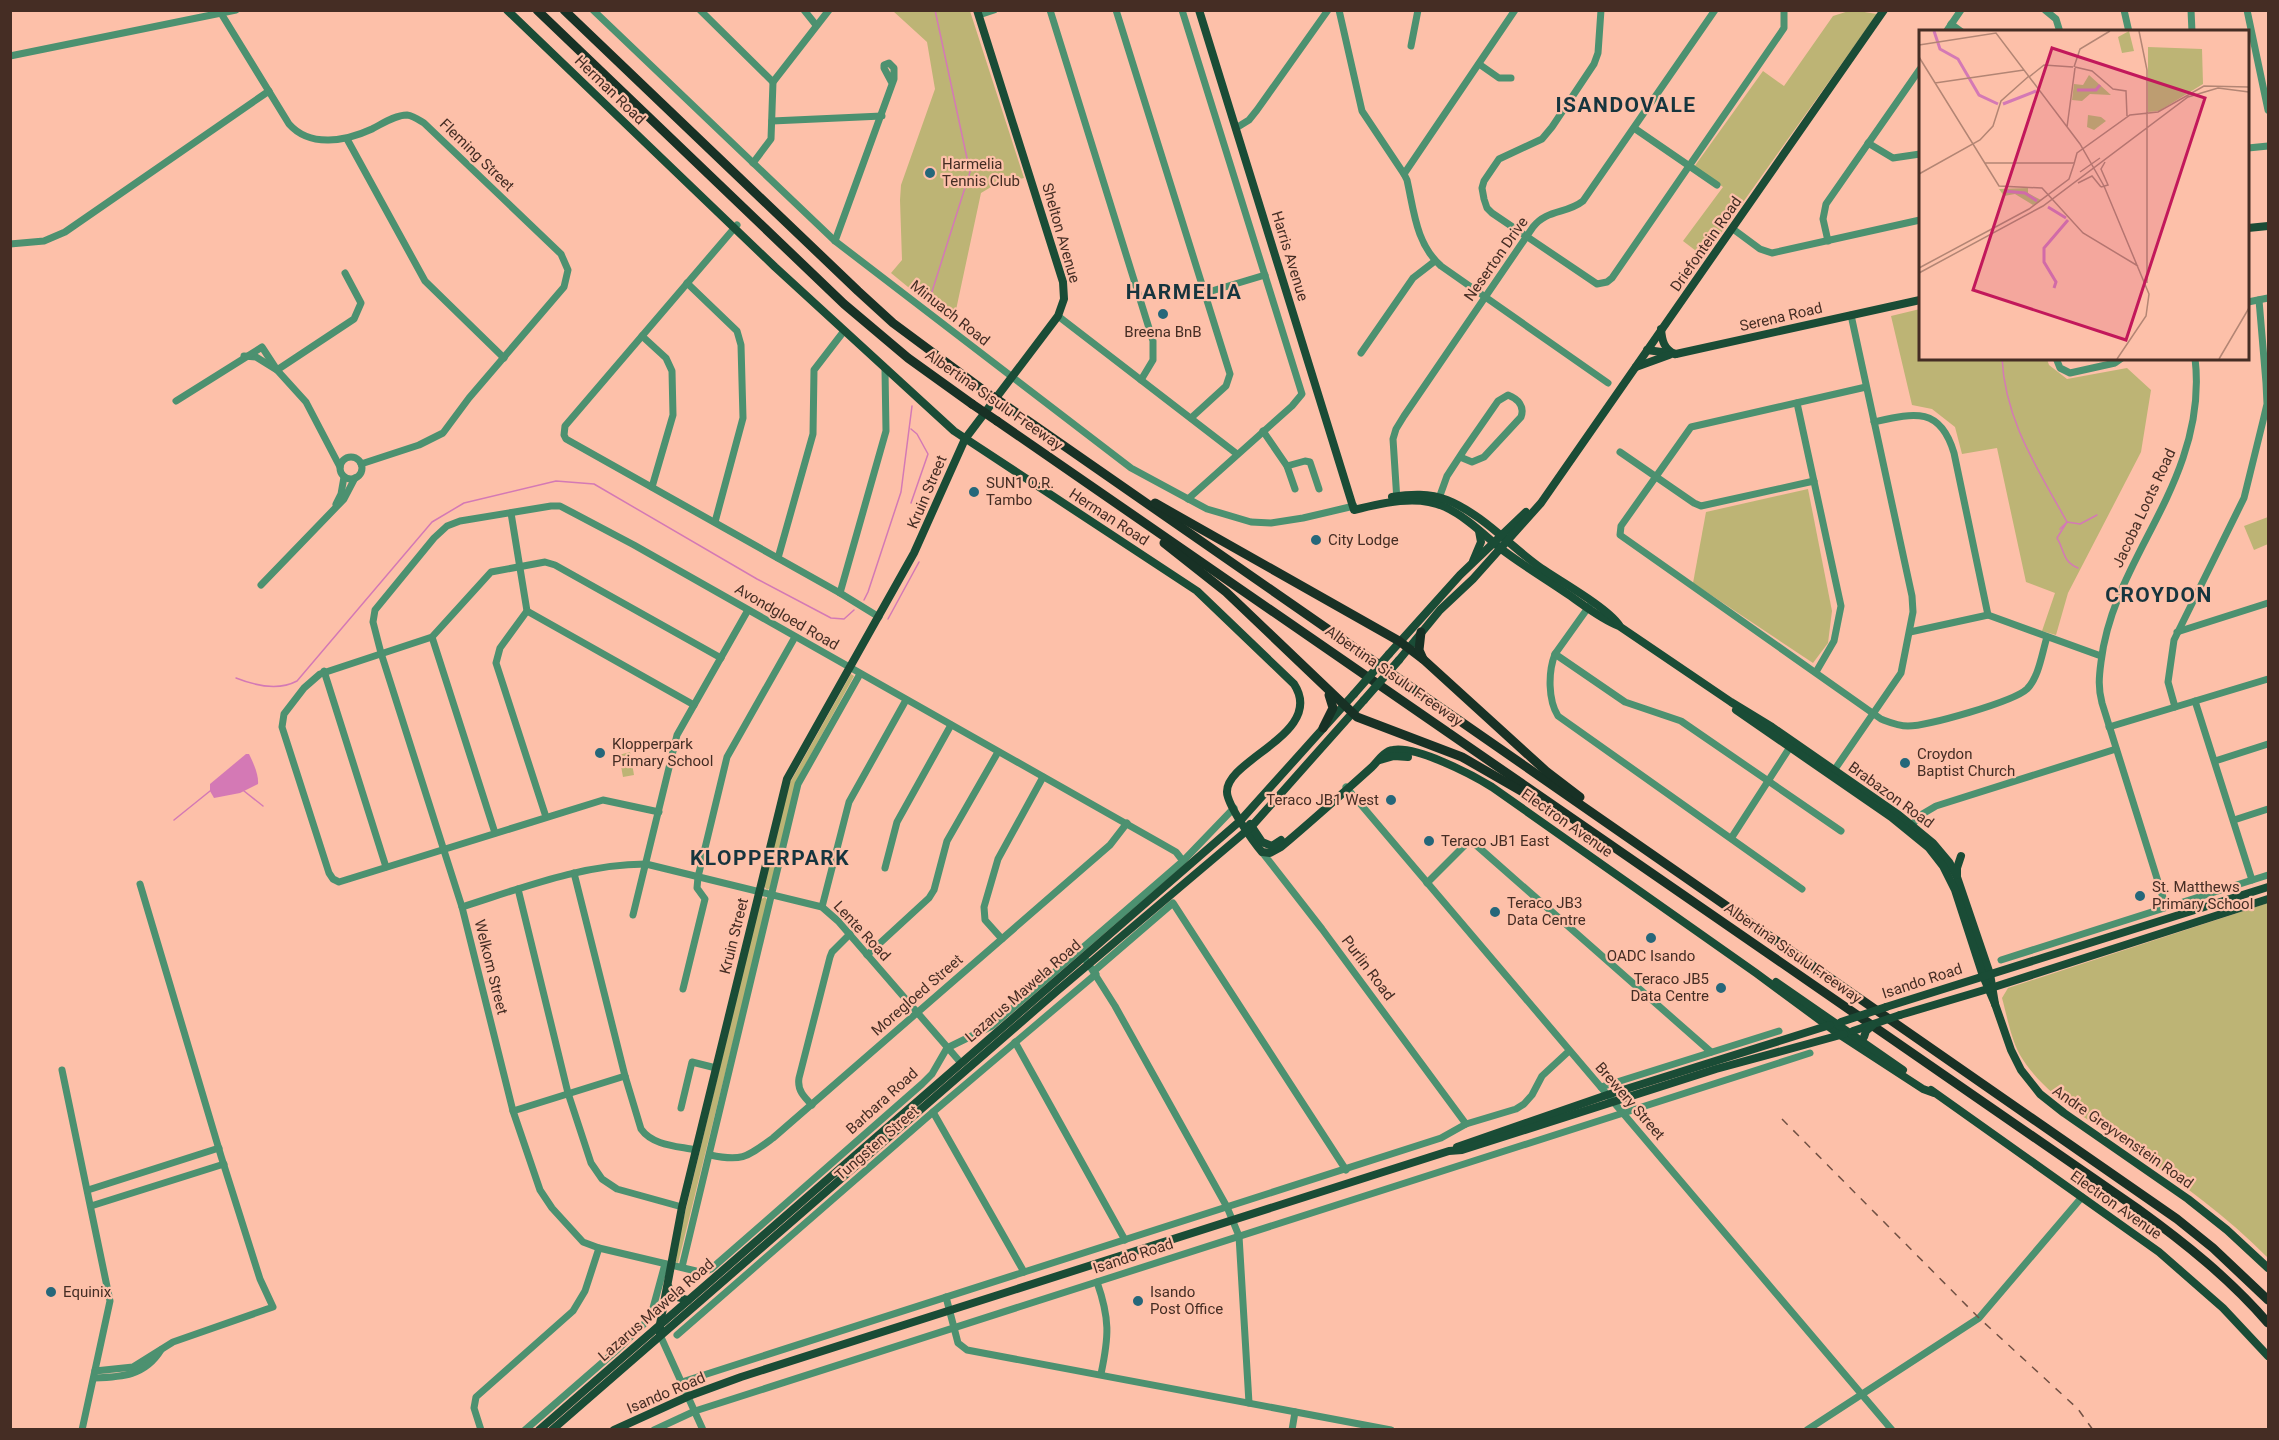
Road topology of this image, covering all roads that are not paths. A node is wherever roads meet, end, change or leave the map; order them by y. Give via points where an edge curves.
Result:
1 (236, 10) edge
2 (507, 10) edge
3 (537, 10) edge
4 (564, 10) edge
5 (593, 10) edge
6 (700, 10) edge
7 (804, 10) edge
8 (830, 10) edge
9 (994, 10) edge
10 (1050, 10) edge
11 (1116, 10) edge
12 (1182, 10) edge
13 (1199, 10) edge
14 (1328, 10) edge
15 (1339, 10) edge
16 (1418, 10) edge
17 (1515, 10) edge
18 (1601, 10) edge
19 (1715, 10) edge
20 (1784, 10) edge
21 (1884, 10) edge
22 (1961, 10) edge
23 (2045, 10) edge
24 (2124, 10) edge
25 (2191, 10) edge
26 (2247, 10) edge
27 (220, 12) edge
28 (978, 13) edge
29 (1951, 24) junction
30 (816, 25) junction
31 (1947, 30) edge
32 (1959, 30) edge
33 (2059, 30) edge
34 (2129, 30) edge
35 (2192, 30) edge
36 (1411, 46) dead end
37 (10, 56) edge
38 (1479, 64) junction
39 (1512, 78) dead end
40 (1918, 80) edge
41 (773, 82) junction
42 (892, 83) dead end
43 (269, 91) junction
44 (2268, 110) edge
45 (882, 116) junction
46 (772, 121) junction
47 (1236, 128) junction
48 (1634, 128) junction
49 (347, 139) junction
50 (1868, 143) junction
51 (2268, 146) edge
52 (2249, 148) edge
53 (1919, 154) edge
54 (753, 163) junction
55 (1689, 166) junction
56 (1404, 174) junction
57 (1717, 185) dead end
58 (1919, 220) edge
59 (2268, 226) edge
60 (736, 227) junction
61 (2249, 228) edge
62 (1733, 229) junction
63 (1526, 237) junction
64 (835, 241) junction
65 (1828, 241) junction
66 (10, 244) edge
67 (1435, 261) junction
68 (345, 273) dead end
69 (1265, 275) junction
70 (687, 283) junction
71 (1205, 293) junction
72 (1484, 297) junction
73 (2268, 298) edge
74 (1919, 300) edge
75 (2259, 300) junction
76 (2249, 302) edge
77 (1851, 315) junction
78 (1058, 316) junction
79 (1661, 329) junction
80 (844, 331) junction
81 (642, 336) junction
82 (1647, 350) junction
83 (1361, 353) dead end
84 (1674, 354) junction
85 (244, 356) junction
86 (504, 357) junction
87 (2057, 360) edge
88 (2119, 360) edge
89 (2195, 360) edge
90 (1636, 367) junction
91 (277, 370) junction
92 (885, 370) junction
93 (2267, 370) edge
94 (1011, 377) junction
95 (1141, 380) junction
96 (1608, 383) dead end
97 (1866, 387) junction
98 (176, 400) dead end
99 (1797, 403) junction
100 (1191, 418) junction
101 (1874, 422) junction
102 (2261, 430) junction
103 (1263, 431) junction
104 (2268, 435) edge
105 (965, 439) junction
106 (328, 444) junction
107 (1620, 452) dead end
108 (1238, 454) junction
109 (1460, 457) junction
110 (347, 458) junction
111 (361, 464) junction
112 (340, 466) junction
113 (1287, 466) junction
114 (1655, 475) junction
115 (344, 477) junction
116 (355, 478) junction
117 (1814, 481) junction
118 (652, 488) junction
119 (1295, 489) dead end
120 (1319, 489) dead end
121 (1139, 497) junction
122 (1188, 499) junction
123 (1397, 499) junction
124 (1438, 501) junction
125 (1352, 508) junction
126 (333, 509) junction
127 (511, 513) junction
128 (715, 522) junction
129 (1145, 523) junction
130 (1478, 530) junction
131 (1501, 542) junction
132 (778, 558) junction
133 (1490, 561) junction
134 (1519, 561) junction
135 (1471, 564) junction
136 (519, 566) junction
137 (261, 585) dead end
138 (840, 593) junction
139 (382, 600) joint
140 (2268, 603) edge
141 (1590, 605) junction
142 (748, 610) junction
143 (527, 611) junction
144 (1988, 615) junction
145 (879, 616) junction
146 (1421, 632) junction
147 (1910, 632) junction
148 (2177, 632) junction
149 (432, 637) junction
150 (2047, 637) junction
151 (795, 638) junction
152 (1399, 641) junction
153 (1409, 648) junction
154 (381, 653) junction
155 (1555, 654) junction
156 (2101, 656) junction
157 (721, 658) junction
158 (1424, 660) junction
159 (851, 668) junction
160 (324, 671) junction
161 (1816, 672) junction
162 (860, 674) junction
163 (2268, 679) edge
164 (1320, 683) junction
165 (906, 700) junction
166 (2195, 701) junction
167 (694, 705) junction
168 (1344, 705) junction
169 (2175, 707) junction
170 (1352, 713) junction
171 (1872, 713) junction
172 (951, 725) junction
173 (2109, 727) junction
174 (1323, 728) junction
175 (2268, 744) edge
176 (1792, 745) junction
177 (2116, 748) junction
178 (998, 752) junction
179 (2215, 761) junction
180 (1832, 773) junction
181 (1043, 777) junction
182 (1768, 781) junction
183 (1349, 787) junction
184 (1234, 807) junction
185 (2268, 810) edge
186 (659, 812) junction
187 (1244, 816) junction
188 (546, 818) junction
189 (1574, 820) junction
190 (2235, 820) junction
191 (1606, 821) junction
192 (1127, 824) junction
193 (1910, 827) junction
194 (1249, 828) junction
195 (1841, 831) dead end
196 (495, 833) junction
197 (1732, 837) junction
198 (444, 849) junction
199 (1262, 852) junction
200 (1961, 856) dead end
201 (1183, 861) junction
202 (646, 864) junction
203 (386, 867) junction
204 (885, 868) dead end
205 (574, 873) junction
206 (2268, 875) edge
207 (698, 877) junction
208 (1957, 877) junction
209 (2252, 880) junction
210 (1427, 883) junction
211 (140, 884) dead end
212 (2268, 887) edge
213 (518, 889) junction
214 (1802, 889) dead end
215 (759, 892) junction
216 (772, 895) junction
217 (2268, 899) edge
218 (462, 907) junction
219 (822, 907) junction
220 (2166, 907) junction
221 (633, 915) dead end
222 (850, 934) junction
223 (1002, 939) junction
224 (867, 955) junction
225 (2001, 960) dead end
226 (1091, 966) junction
227 (1756, 973) junction
228 (1987, 975) junction
229 (1991, 988) junction
230 (683, 989) dead end
231 (1806, 1011) junction
232 (917, 1013) junction
233 (1876, 1023) junction
234 (1835, 1024) junction
235 (1779, 1031) dead end
236 (1847, 1033) junction
237 (1786, 1038) junction
238 (1015, 1042) junction
239 (1814, 1042) junction
240 (1861, 1042) junction
241 (947, 1048) junction
242 (988, 1051) junction
243 (1569, 1051) junction
244 (1711, 1052) junction
245 (1810, 1053) dead end
246 (961, 1063) junction
247 (716, 1068) junction
248 (62, 1070) dead end
249 (625, 1076) junction
250 (1600, 1087) junction
251 (568, 1093) junction
252 (1610, 1099) junction
253 (812, 1105) junction
254 (681, 1108) dead end
255 (513, 1111) junction
256 (933, 1112) junction
257 (1623, 1113) junction
258 (1466, 1124) junction
259 (219, 1148) junction
260 (696, 1150) junction
261 (710, 1155) junction
262 (224, 1164) junction
263 (1346, 1170) junction
264 (88, 1190) junction
265 (2082, 1197) junction
266 (91, 1206) junction
267 (682, 1207) junction
268 (1227, 1207) junction
269 (1233, 1221) junction
270 (1239, 1236) junction
271 (1125, 1239) junction
272 (599, 1248) junction
273 (669, 1265) junction
274 (682, 1267) junction
275 (2268, 1268) edge
276 (1024, 1272) junction
277 (668, 1282) junction
278 (1097, 1282) junction
279 (946, 1297) junction
280 (688, 1300) junction
281 (2268, 1300) edge
282 (950, 1311) junction
283 (2268, 1323) edge
284 (660, 1324) junction
285 (955, 1328) junction
286 (660, 1335) junction
287 (677, 1335) dead end
288 (2268, 1356) edge
289 (95, 1374) junction
290 (1101, 1374) junction
291 (682, 1382) junction
292 (1863, 1394) junction
293 (688, 1396) junction
294 (1249, 1403) junction
295 (695, 1411) junction
296 (1295, 1412) junction
297 (82, 1430) edge
298 (481, 1430) edge
299 (525, 1430) edge
300 (539, 1430) edge
301 (552, 1430) edge
302 (614, 1430) edge
303 (654, 1430) edge
304 (703, 1430) edge
305 (1292, 1430) edge
306 (1391, 1430) edge
307 (1808, 1430) edge
308 (1892, 1430) edge

1 - 27 street
2 - 60 main road, Herman Road
3 - 129 highway, Albertina Sisulu Freeway, bridge via 844,304 908,358
4 - 121 highway, Albertina Sisulu Freeway, bridge via 893,323
5 - 54 street, Minuach Road
6 - 41 street
7 - 30 street
8 - 30 street
9 - 28 street
10 - 95 street via 1154,341 1153,360
11 - 71 street
12 - 69 street
13 - 47 main road, Harris Avenue
14 - 47 street via 1257,110
15 - 56 street via 1362,111
16 - 36 street
17 - 38 street
18 - 63 street via 1594,64 1552,127 1542,140 1499,159 1482,184 1489,211
19 - 48 street, Neserton Drive
20 - 55 street via 1784,28
21 - 62 main road, Driefontein Road
22 - 29 street
23 - 33 street via 2056,19
24 - 34 street
25 - 35 street
26 - 44 street
27 - 37 street
27 - 43 street, Fleming Street
28 - 78 main road, Shelton Avenue via 1063,282 1064,299
29 - 31 street
29 - 32 street
30 - 41 street
38 - 39 street via 1499,78
38 - 56 street
40 - 50 street
41 - 46 street
42 - 45 street
43 - 49 street, Fleming Street via 298,133 310,139
43 - 66 street via 71,229 49,240
45 - 46 street
45 - 64 street
46 - 54 street via 770,142
47 - 125 main road, Harris Avenue
48 - 55 street
48 - 63 street, Neserton Drive via 1583,201 1543,217
49 - 86 street via 427,284
49 - 86 street, Fleming Street via 397,117 416,118 565,259 568,274 564,286
50 - 53 street via 1893,158
50 - 65 street via 1824,209
51 - 52 street
54 - 64 street, Minuach Road
55 - 57 street
55 - 63 street via 1607,282 1597,284
56 - 67 street via 1419,236
58 - 65 street
59 - 61 main road
60 - 70 street
60 - 80 main road, Herman Road
62 - 65 street via 1770,253
62 - 79 main road, Driefontein Road
63 - 72 street, Neserton Drive
64 - 94 street, Minuach Road
67 - 72 street
67 - 83 street via 1413,278
68 - 91 street via 361,303 354,320
69 - 71 street
69 - 103 street via 1301,390 1300,399
70 - 81 street
70 - 128 street via 729,322 740,338 743,418
71 - 100 street via 1230,376 1226,386
72 - 96 street
72 - 123 street, Neserton Drive via 1396,429 1393,440
73 - 75 street
74 - 77 main road, Serena Road
75 - 76 street
75 - 93 street
77 - 84 main road, Serena Road
77 - 97 street
78 - 94 main road, Shelton Avenue
78 - 95 street
79 - 82 main road, Driefontein Road
79 - 84 main road via 1664,345
80 - 92 main road, Herman Road
80 - 132 street via 814,370 812,438
81 - 118 street via 666,358 672,371 673,414
81 - 118 street via 563,433 566,440
82 - 84 main road, Serena Road
82 - 90 main road, Driefontein Road
84 - 90 main road
85 - 91 street via 256,357
85 - 91 street via 262,347
85 - 98 street
86 - 111 street, Fleming Street via 443,433
87 - 88 street via 2060,368 2070,373
89 - 156 street, Jacoba Loots Road via 2197,393 2184,457 2112,607
90 - 131 main road, Driefontein Road via 1548,491
91 - 106 street via 304,398
92 - 105 main road, Herman Road
92 - 138 street via 886,431
93 - 102 street via 2267,404
94 - 105 main road, Shelton Avenue
94 - 122 street, Minuach Road via 1123,462
95 - 100 street
97 - 99 street
97 - 101 street
99 - 114 street via 1691,427
99 - 117 street
100 - 108 street
101 - 144 street via 1923,415 1936,421 1947,435
101 - 147 street via 1912,596
102 - 104 street
102 - 148 street via 2244,498
103 - 108 street
103 - 113 street
105 - 145 main road, Kruin Street via 918,545
105 - 184 main road, Herman Road via 1197,591 1294,684 1300,702 1296,718 1231,780 1227,794
106 - 110 street
106 - 112 street
107 - 114 street
108 - 122 street
109 - 109 street via 1472,462 1484,457 1521,417 1520,402 1509,395 1500,399
109 - 124 street
110 - 111 street via 355,458
110 - 112 street
111 - 116 street via 361,472
112 - 115 street
113 - 119 street
113 - 120 street via 1309,461
114 - 117 street via 1701,506
114 - 161 street via 1620,526 1619,534
115 - 116 street
115 - 126 street
116 - 126 street via 344,500
117 - 161 street via 1841,606 1833,645
118 - 128 street
121 - 152 highway via 1176,514
121 - 191 highway, Albertina Sisulu Freeway
122 - 125 street, Minuach Road via 1251,522 1271,523
123 - 124 main road
123 - 125 main road
124 - 130 main road
124 - 131 main road via 1458,506
126 - 137 street
127 - 136 street
127 - 139 street, Avondgloed Road via 460,521 444,528
127 - 142 street, Avondgloed Road via 551,506 567,509
128 - 132 street
129 - 164 highway via 1226,592
129 - 189 highway, Albertina Sisulu Freeway
130 - 131 main road
130 - 135 main road via 1481,542
131 - 133 main road, Lazarus Mawela Road
131 - 134 main road, Brabazon Road
131 - 135 main road, Lazarus Mawela Road
131 - 141 main road, Brabazon Road
132 - 138 street
133 - 134 main road
133 - 146 main road, Lazarus Mawela Road
134 - 141 main road, Brabazon Road
135 - 152 main road, Lazarus Mawela Road
136 - 143 street
136 - 149 street via 488,575
136 - 157 street via 551,563
138 - 145 street
139 - 154 street, Welkom Street via 373,619
140 - 148 street
141 - 155 street
141 - 176 main road, Brabazon Road via 1609,622 1745,709
142 - 151 street, Avondgloed Road
142 - 157 street
143 - 167 street
143 - 188 street via 500,648 496,663
144 - 147 street
144 - 150 street
145 - 159 main road, Kruin Street
146 - 153 main road, Lazarus Mawela Road
146 - 158 highway via 1420,652
147 - 171 street via 1901,673
148 - 169 street via 2168,682
149 - 154 street
149 - 196 street
150 - 156 street
150 - 171 street via 2031,683 2013,696 1918,726 1899,725
151 - 159 street, Avondgloed Road
151 - 207 street via 727,757
152 - 153 highway
152 - 168 main road, Lazarus Mawela Road, bridge
153 - 158 highway
153 - 170 main road, Lazarus Mawela Road, bridge
154 - 160 street
154 - 198 street, Welkom Street
155 - 182 street via 1625,702 1681,721
155 - 197 street via 1550,675 1558,716
156 - 173 street, Jacoba Loots Road via 2098,687
157 - 167 street
158 - 191 highway via 1515,745 1598,810
159 - 162 street, Avondgloed Road
159 - 215 main road, Kruin Street via 787,779
160 - 203 street
160 - 203 street via 304,688 282,718 282,727 329,873 341,882
161 - 171 street
162 - 165 street, Avondgloed Road
162 - 216 street, Kruin Street via 798,784
163 - 166 street
164 - 168 highway
164 - 174 highway via 1333,706
165 - 172 street, Avondgloed Road
165 - 219 street via 849,802
166 - 169 street
166 - 179 street
167 - 186 street via 677,735
168 - 170 highway
168 - 174 main road, Lazarus Mawela Road
169 - 173 street
170 - 189 highway via 1462,757
170 - 194 main road, Lazarus Mawela Road
171 - 180 street
172 - 178 street, Avondgloed Road
172 - 204 street via 897,822
173 - 177 street, Jacoba Loots Road
174 - 187 main road, Lazarus Mawela Road
175 - 179 street
176 - 180 main road, Brabazon Road
176 - 182 street
177 - 193 street via 1936,806
177 - 220 street, Jacoba Loots Road
178 - 181 street, Avondgloed Road
178 - 224 street via 947,841 929,898
179 - 190 street
180 - 193 main road, Brabazon Road
181 - 192 street, Avondgloed Road
181 - 223 street via 998,859 986,897 985,920
182 - 195 street
182 - 197 street
183 - 194 main road, Electron Avenue via 1274,846 1262,842
183 - 199 main road, Electron Avenue via 1277,850
183 - 210 street, Brewery Street
183 - 227 main road, Electron Avenue via 1386,752 1395,750 1465,771
184 - 187 main road
184 - 187 main road
184 - 201 street
185 - 190 street
186 - 188 street via 607,799
186 - 202 street
187 - 194 main road
187 - 226 main road, Lazarus Mawela Road
188 - 196 street
189 - 283 highway, Albertina Sisulu Freeway via 2174,1235 2238,1290
190 - 209 street
191 - 281 highway, Albertina Sisulu Freeway via 2177,1219
192 - 201 street, Avondgloed Road via 1176,852
192 - 223 street, Moregloed Street via 1114,842
193 - 208 main road, Brabazon Road via 1938,848
193 - 228 main road, Brabazon Road via 1948,876
194 - 199 main road, Purlin Road
194 - 226 main road, Lazarus Mawela Road
196 - 198 street
197 - 214 street
198 - 203 street
198 - 218 street, Welkom Street
199 - 258 street, Purlin Road
200 - 208 main road
201 - 241 street via 992,1026
202 - 205 street, Lente Road via 610,865
202 - 207 street, Lente Road
202 - 221 street
205 - 213 street, Lente Road
205 - 249 street
206 - 209 street
207 - 215 street, Lente Road
207 - 230 street via 697,888 705,899
208 - 228 main road, Brabazon Road
209 - 220 street
210 - 243 street, Brewery Street
210 - 244 street via 1465,845 1476,845
211 - 259 street
212 - 228 main road, Isando Road
213 - 218 street, Lente Road
213 - 251 street
215 - 216 street, Lente Road
215 - 247 main road, Kruin Street
216 - 219 street, Lente Road
216 - 261 street, Kruin Street
217 - 229 main road, Isando Road
218 - 255 street, Welkom Street
219 - 222 street, Lente Road
220 - 225 street
222 - 224 street, Lente Road
222 - 253 street via 830,957 799,1078 801,1093
223 - 232 street, Moregloed Street
224 - 232 street, Lente Road
226 - 238 street, Tungsten Street
226 - 242 main road, Lazarus Mawela Road
226 - 246 main road, Lazarus Mawela Road
226 - 263 street, Tungsten Street via 1173,903
226 - 268 street
227 - 231 main road, Electron Avenue
227 - 234 main road, Electron Avenue
228 - 229 main road, Brabazon Road
228 - 234 main road, Isando Road, bridge
229 - 233 main road, Isando Road, bridge
229 - 275 main road, Andre Greyvenstein Road via 2015,1060 2040,1094 2188,1199
231 - 234 main road, Electron Avenue
231 - 237 main road via 1810,1024
232 - 241 street, Lente Road
232 - 253 street, Moregloed Street
233 - 236 main road, Isando Road, bridge
233 - 240 main road, bridge
234 - 236 main road, Electron Avenue
234 - 237 main road, Isando Road
235 - 244 street
236 - 239 main road, Isando Road
236 - 240 main road, Electron Avenue
237 - 252 main road, Isando Road
238 - 256 street, Tungsten Street
238 - 271 street
239 - 240 main road
239 - 252 main road, Isando Road
240 - 265 main road, Electron Avenue
241 - 246 street, Lente Road
241 - 274 street, Barbara Road via 922,1084 711,1269 700,1272
242 - 246 main road
242 - 286 main road, Lazarus Mawela Road
243 - 250 street, Brewery Street
243 - 258 street, Isando Road via 1542,1076 1524,1104
244 - 250 street
245 - 257 street, Isando Road
246 - 280 main road, Lazarus Mawela Road
247 - 254 street via 692,1062
247 - 260 main road, Kruin Street
248 - 264 street
249 - 251 street
249 - 260 street via 646,1135
250 - 252 street, Brewery Street
251 - 255 street
251 - 267 street via 591,1163 600,1176 624,1192
252 - 257 street, Brewery Street
252 - 269 main road, Isando Road via 1492,1133 1449,1151
253 - 261 street, Moregloed Street via 748,1155 732,1159
255 - 272 street, Welkom Street via 542,1194 578,1238
256 - 276 street
256 - 287 street, Tungsten Street
257 - 270 street, Isando Road
257 - 292 street, Brewery Street
258 - 263 street, Isando Road via 1441,1138
259 - 262 street
259 - 264 street
260 - 267 main road, Kruin Street
261 - 274 street, Kruin Street
262 - 266 street
262 - 289 street via 260,1279 273,1307 182,1338 127,1369
263 - 268 street, Isando Road
264 - 266 street
265 - 288 main road, Electron Avenue via 2195,1281
265 - 292 street via 1979,1318
266 - 289 street via 110,1301
267 - 273 main road, Kruin Street
268 - 269 street
268 - 271 street, Isando Road
269 - 270 street
269 - 282 main road, Isando Road
270 - 278 street, Isando Road
270 - 294 street
271 - 276 street, Isando Road
272 - 273 street, Welkom Street
272 - 298 street via 585,1291 573,1311 476,1397 474,1408
273 - 274 street, Barbara Road
273 - 277 main road, Kruin Street
273 - 299 street via 646,1322
276 - 279 street, Isando Road
277 - 280 main road via 673,1296
277 - 284 main road, Kruin Street
278 - 285 street, Isando Road
278 - 290 street via 1108,1327
279 - 282 street
279 - 291 street, Isando Road
280 - 284 main road, Lazarus Mawela Road
282 - 285 street
282 - 293 main road, Isando Road
284 - 286 main road, Kruin Street
284 - 300 main road, Lazarus Mawela Road
285 - 290 street via 958,1343 968,1350
285 - 295 street, Isando Road
286 - 291 street
286 - 301 main road, Lazarus Mawela Road
289 - 297 street
290 - 294 street
291 - 293 street
292 - 307 street
292 - 308 street, Brewery Street
293 - 295 street
293 - 302 main road, Isando Road
294 - 296 street
295 - 303 street, Isando Road
295 - 304 street
296 - 305 street
296 - 306 street

